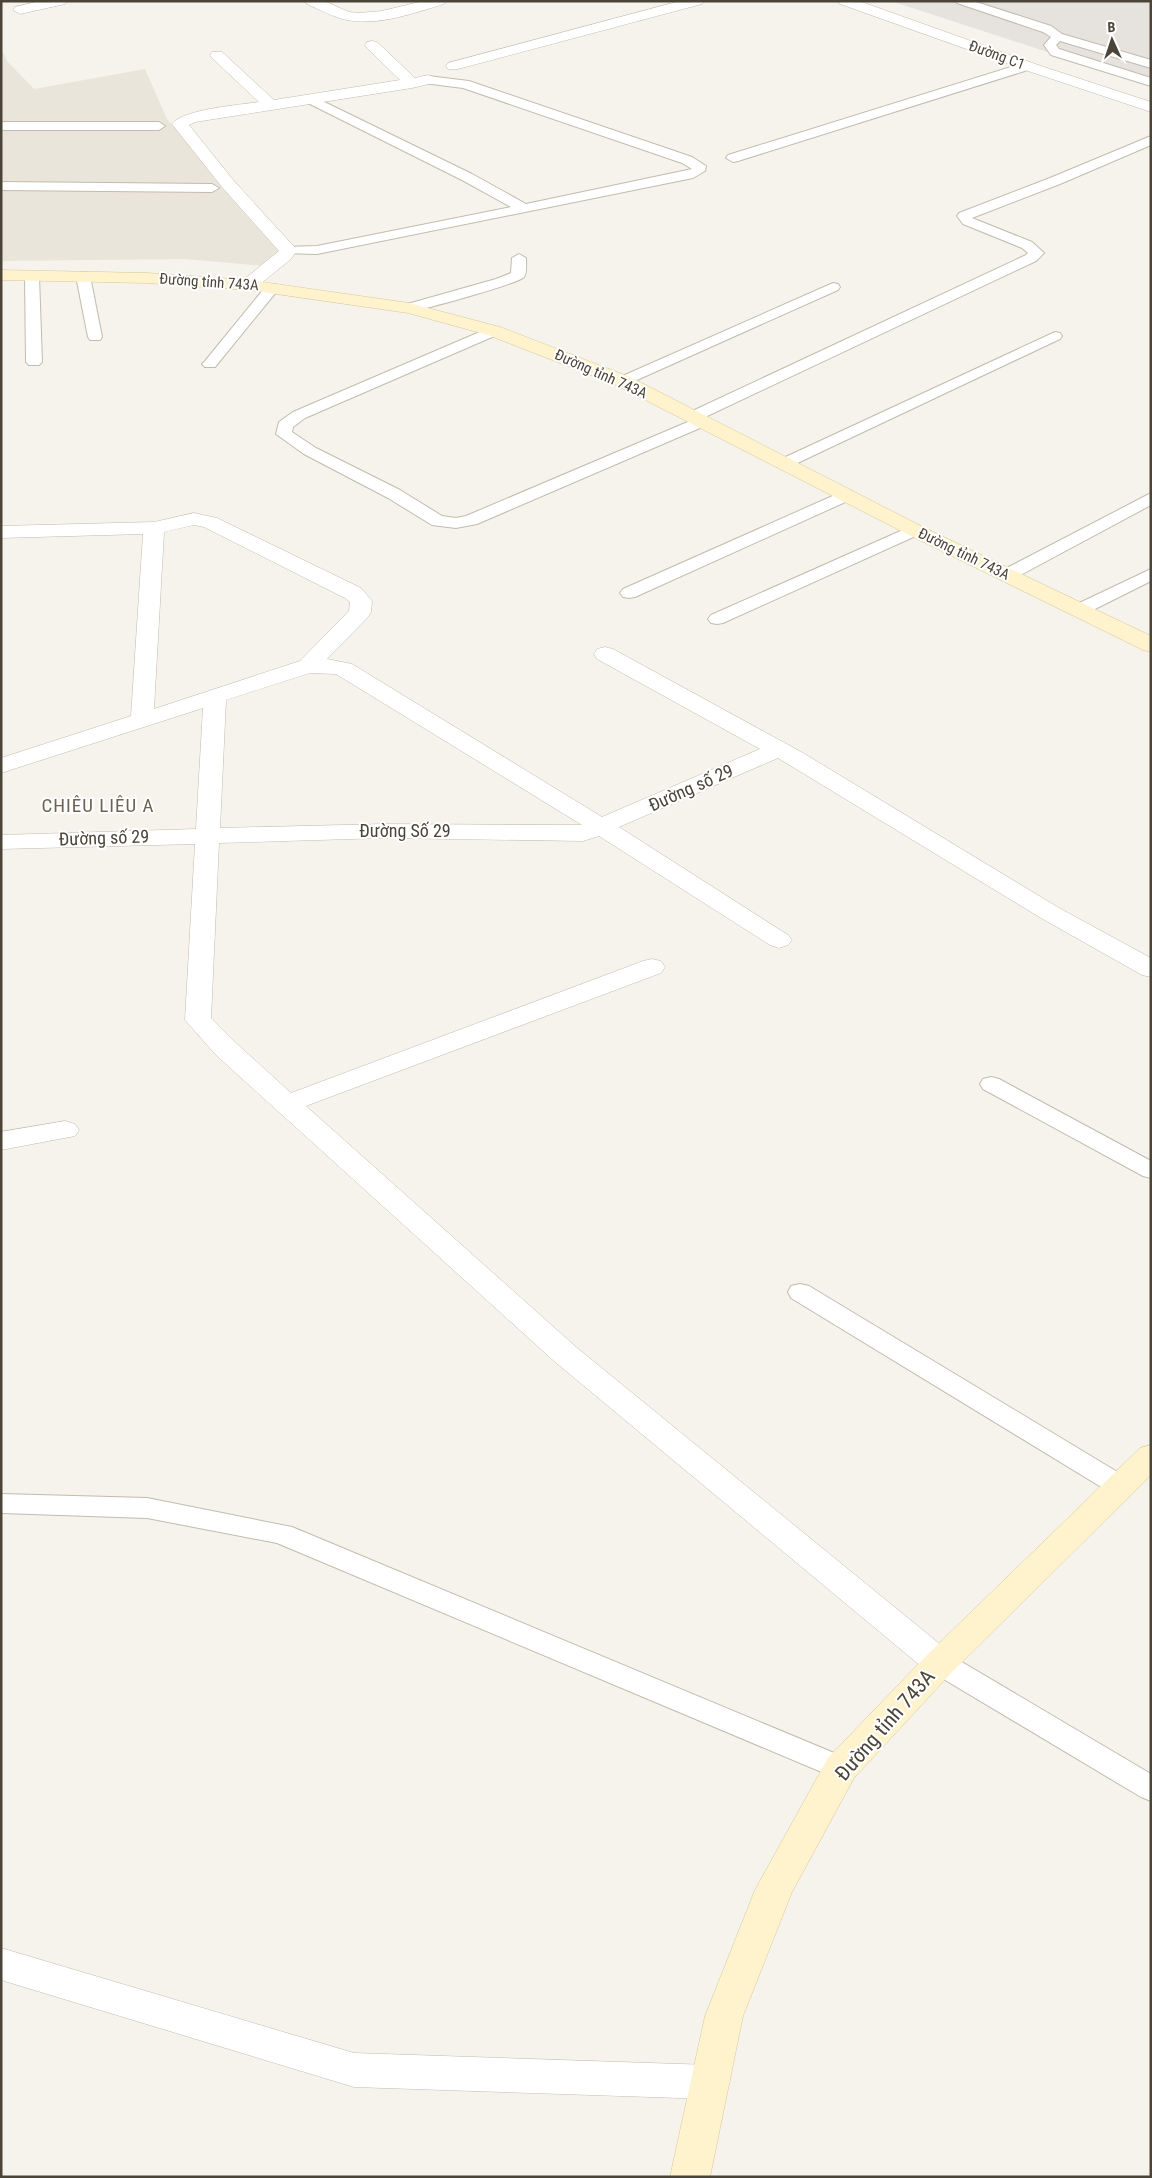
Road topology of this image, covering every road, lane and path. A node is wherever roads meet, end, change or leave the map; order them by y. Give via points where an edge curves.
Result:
1 (60, 1) edge
2 (312, 1) edge
3 (438, 1) edge
4 (697, 1) edge
5 (845, 1) edge
6 (961, 1) edge
7 (20, 10) dead end
8 (1058, 37) junction
9 (372, 45) dead end
10 (217, 55) dead end
11 (1151, 64) edge
12 (453, 66) dead end
13 (1027, 66) junction
14 (428, 80) joint
15 (1151, 82) edge
16 (412, 84) junction
17 (310, 99) junction
18 (206, 100) dead end
19 (272, 106) junction
20 (1151, 107) edge
21 (215, 114) junction
22 (1, 126) edge
23 (159, 126) dead end
24 (1151, 140) edge
25 (733, 158) dead end
26 (1, 186) edge
27 (212, 188) dead end
28 (524, 209) junction
29 (288, 250) junction
30 (519, 258) dead end
31 (1, 275) edge
32 (32, 276) junction
33 (83, 276) junction
34 (248, 285) junction
35 (833, 287) dead end
36 (272, 288) junction
37 (410, 308) junction
38 (494, 331) junction
39 (1055, 336) dead end
40 (95, 337) dead end
41 (34, 362) dead end
42 (210, 364) dead end
43 (623, 381) junction
44 (697, 420) junction
45 (784, 464) junction
46 (846, 495) junction
47 (1151, 498) edge
48 (154, 528) junction
49 (914, 530) junction
50 (1, 532) edge
51 (1151, 574) edge
52 (1007, 575) junction
53 (629, 593) dead end
54 (1079, 610) junction
55 (717, 620) dead end
56 (1151, 645) edge
57 (605, 654) dead end
58 (308, 666) junction
59 (215, 695) junction
60 (142, 721) junction
61 (779, 749) junction
62 (1, 766) edge
63 (602, 827) junction
64 (208, 835) junction
65 (1, 842) edge
66 (779, 940) dead end
67 (652, 966) dead end
68 (1151, 969) edge
69 (991, 1084) dead end
70 (288, 1104) junction
71 (65, 1130) dead end
72 (1, 1141) edge
73 (1151, 1171) edge
74 (800, 1292) dead end
75 (1151, 1456) edge
76 (1120, 1486) junction
77 (1, 1503) edge
78 (940, 1663) junction
79 (841, 1768) junction
80 (1151, 1789) edge
81 (1, 1964) edge
82 (710, 2082) junction
83 (690, 2177) edge

1 - 7 street
2 - 3 street via 347,16 364,17 387,15
4 - 12 street
5 - 13 street, Đường C1
6 - 8 lane via 1047,29
8 - 11 lane
8 - 15 lane via 1050,45 1055,52
9 - 16 street
10 - 19 street
13 - 20 street, Đường C1
13 - 25 lane
14 - 16 street
14 - 28 lane via 465,84 699,166 693,174
16 - 17 street
17 - 19 street
17 - 28 lane
18 - 21 street
19 - 21 street
21 - 29 street via 191,118 180,124 228,184
22 - 23 lane
24 - 44 lane via 964,216 968,221 1027,245 1037,253 1031,258
26 - 27 lane
28 - 29 lane via 317,250
29 - 34 street
30 - 37 lane via 518,275
31 - 32 main road, Đường tỉnh 743A
32 - 33 main road, Đường tỉnh 743A
32 - 41 lane
33 - 34 main road, Đường tỉnh 743A
33 - 40 lane
34 - 36 main road, Đường tỉnh 743A
35 - 43 lane
36 - 37 main road, Đường tỉnh 743A
36 - 42 lane
37 - 38 main road, Đường tỉnh 743A
38 - 43 main road, Đường tỉnh 743A
38 - 44 lane via 299,415 285,425 284,434 438,521 456,523 471,520
39 - 45 lane
43 - 44 main road, Đường tỉnh 743A
44 - 45 main road, Đường tỉnh 743A
45 - 46 main road, Đường tỉnh 743A
46 - 49 main road, Đường tỉnh 743A
46 - 53 lane
47 - 52 lane
48 - 50 street
48 - 58 street via 194,519 210,522 357,597 361,601 360,612
48 - 60 street
49 - 52 main road, Đường tỉnh 743A
49 - 55 lane
51 - 54 lane
52 - 54 main road, Đường tỉnh 743A
54 - 56 main road, Đường tỉnh 743A
57 - 61 street
58 - 59 street
58 - 63 street via 344,669
59 - 60 street
59 - 64 street
60 - 62 street
61 - 63 street, Đường số 29
61 - 68 street via 1050,913
63 - 64 street, Đường Số 29 via 570,835 454,831
63 - 66 street
64 - 65 street, Đường số 29
64 - 70 street via 198,1020
67 - 70 street
69 - 73 lane
70 - 78 street via 565,1354
71 - 72 street
74 - 76 lane
75 - 76 main road, Đường tỉnh 743A
76 - 78 main road, Đường tỉnh 743A
77 - 79 lane via 147,1508 282,1534
78 - 79 main road, Đường tỉnh 743A
78 - 80 lane
79 - 82 main road, Đường tỉnh 743A via 774,1890 724,2016
81 - 82 street via 354,2070
82 - 83 main road, Đường tỉnh 743A

